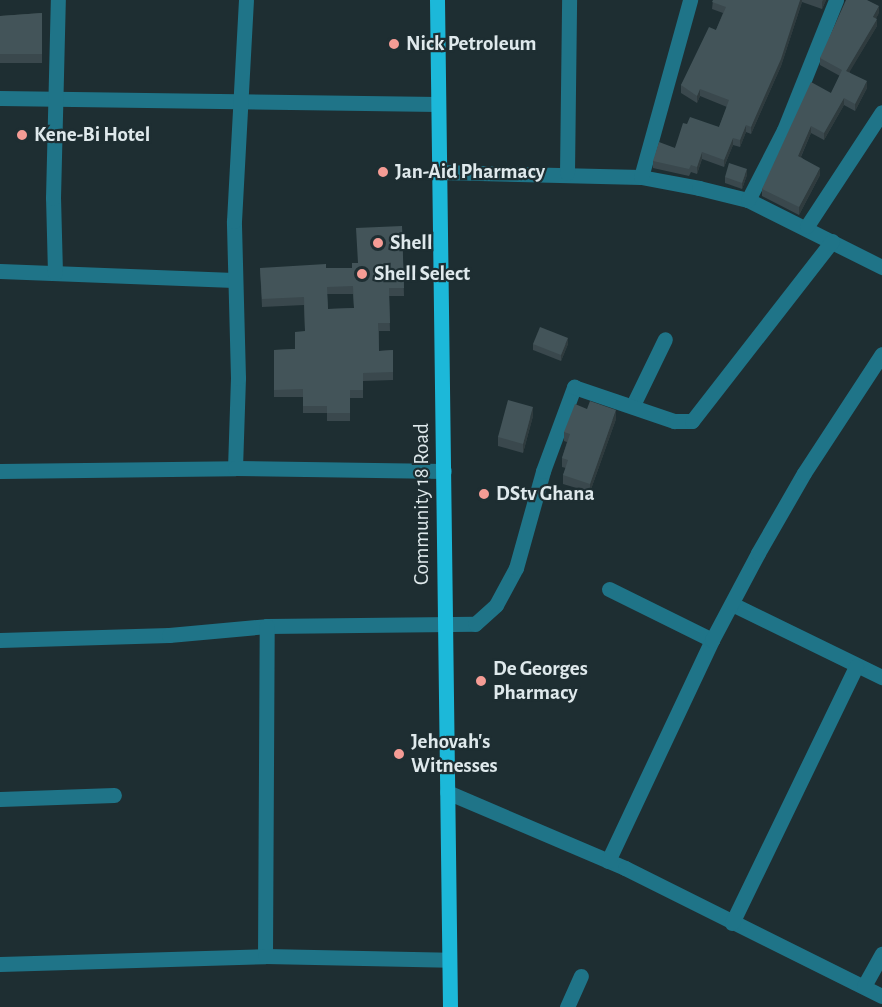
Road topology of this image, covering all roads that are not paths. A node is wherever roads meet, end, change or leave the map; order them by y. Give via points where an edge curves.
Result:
1 (58, 0) edge
2 (246, 0) edge
3 (437, 0) edge
4 (569, 0) edge
5 (690, 0) edge
6 (836, 0) edge
7 (0, 98) edge
8 (55, 100) junction
9 (238, 102) junction
10 (438, 104) junction
11 (882, 112) edge
12 (438, 172) junction
13 (567, 173) junction
14 (641, 177) junction
15 (748, 200) junction
16 (807, 226) junction
17 (832, 241) junction
18 (882, 267) edge
19 (0, 271) edge
20 (56, 273) junction
21 (234, 280) junction
22 (665, 339) dead end
23 (882, 354) edge
24 (633, 405) junction
25 (235, 468) junction
26 (0, 471) edge
27 (444, 471) junction
28 (609, 589) dead end
29 (732, 604) junction
30 (445, 625) junction
31 (267, 627) junction
32 (0, 640) edge
33 (712, 640) junction
34 (856, 666) junction
35 (882, 677) edge
36 (447, 792) junction
37 (114, 795) dead end
38 (0, 799) edge
39 (608, 861) junction
40 (732, 923) junction
41 (882, 954) edge
42 (265, 956) junction
43 (449, 960) junction
44 (0, 964) edge
45 (581, 976) dead end
46 (864, 986) junction
47 (882, 996) edge
48 (450, 1007) edge
49 (567, 1007) edge

1 - 8 street
2 - 9 street
3 - 10 main road, Community 18 Road
4 - 13 street
5 - 14 street
6 - 15 street via 784,130
7 - 8 street
8 - 9 street
8 - 20 street
9 - 10 street
9 - 21 street
10 - 12 main road, Community 18 Road
11 - 16 street
12 - 13 street
12 - 27 main road, Community 18 Road
13 - 14 street
14 - 15 street
15 - 16 street
16 - 17 street
17 - 18 street
17 - 24 street via 692,420 683,424
19 - 20 street
20 - 21 street
21 - 25 street via 238,378
22 - 24 street
23 - 29 street via 804,473
24 - 30 street via 574,387 543,471 516,568 496,606 476,624
25 - 26 street
25 - 27 street
27 - 30 main road, Community 18 Road
28 - 33 street
29 - 33 street
29 - 34 street
30 - 31 street
30 - 36 main road, Community 18 Road
31 - 32 street via 169,635
31 - 42 street
33 - 39 street
34 - 35 street
34 - 40 street
36 - 39 street
36 - 43 main road, Community 18 Road
37 - 38 street
39 - 40 street
40 - 46 street
41 - 46 street
42 - 43 street
42 - 44 street
43 - 48 main road, Community 18 Road
45 - 49 street
46 - 47 street

